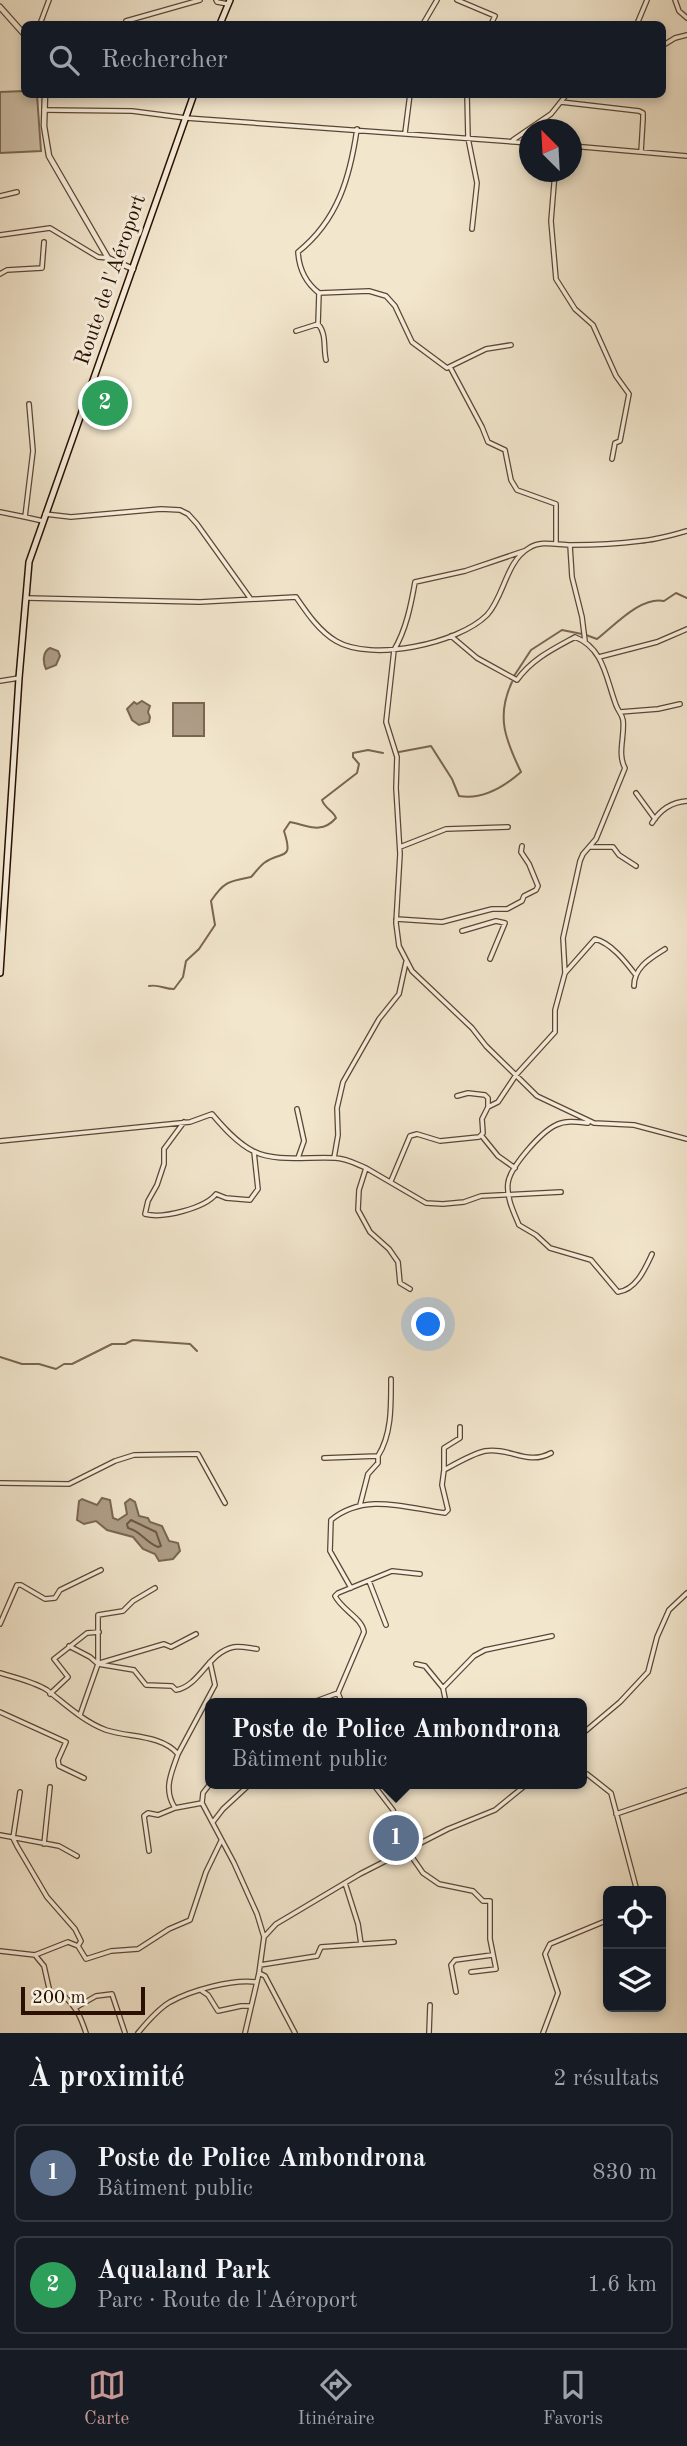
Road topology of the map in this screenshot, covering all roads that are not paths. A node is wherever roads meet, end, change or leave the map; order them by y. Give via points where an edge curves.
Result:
1 (49, 0) edge
2 (200, 0) edge
3 (216, 0) edge
4 (437, 0) edge
5 (457, 0) edge
6 (647, 0) edge
7 (675, 0) edge
8 (229, 2) edge
9 (0, 8) edge
10 (687, 18) edge
11 (41, 21) edge
12 (126, 21) dead end
13 (221, 21) edge
14 (425, 21) edge
15 (492, 21) edge
16 (638, 21) edge
17 (21, 31) edge
18 (687, 35) edge
19 (666, 44) edge
20 (45, 98) edge
21 (193, 98) edge
22 (409, 98) edge
23 (467, 98) edge
24 (564, 98) edge
25 (561, 102) junction
26 (44, 110) junction
27 (186, 118) junction
28 (357, 129) junction
29 (405, 133) junction
30 (468, 138) junction
31 (511, 142) junction
32 (519, 142) edge
33 (582, 147) edge
34 (640, 152) junction
35 (687, 156) edge
36 (554, 182) edge
37 (17, 191) dead end
38 (0, 196) edge
39 (472, 229) dead end
40 (0, 235) edge
41 (44, 242) dead end
42 (108, 258) junction
43 (122, 266) junction
44 (133, 269) junction
45 (0, 274) edge
46 (128, 283) junction
47 (319, 293) junction
48 (318, 324) junction
49 (296, 331) dead end
50 (511, 345) dead end
51 (326, 360) dead end
52 (450, 367) junction
53 (29, 404) dead end
54 (612, 459) dead end
55 (0, 512) edge
56 (25, 517) junction
57 (44, 518) junction
58 (687, 531) edge
59 (556, 543) junction
60 (570, 545) junction
61 (524, 551) junction
62 (26, 598) junction
63 (250, 598) junction
64 (687, 629) edge
65 (451, 636) junction
66 (585, 641) junction
67 (394, 650) junction
68 (599, 658) junction
69 (19, 678) junction
70 (0, 681) edge
71 (680, 704) dead end
72 (620, 712) junction
73 (636, 793) dead end
74 (687, 802) edge
75 (508, 827) dead end
76 (522, 846) dead end
77 (400, 848) junction
78 (590, 848) junction
79 (636, 866) dead end
80 (499, 911) junction
81 (396, 919) junction
82 (496, 921) junction
83 (462, 930) dead end
84 (665, 949) dead end
85 (491, 959) dead end
86 (407, 960) junction
87 (0, 973) edge
88 (565, 973) junction
89 (635, 974) junction
90 (634, 986) dead end
91 (516, 1075) junction
92 (457, 1096) dead end
93 (488, 1107) junction
94 (297, 1109) dead end
95 (187, 1122) junction
96 (594, 1123) junction
97 (481, 1135) junction
98 (687, 1139) edge
99 (0, 1142) edge
100 (254, 1152) junction
101 (298, 1158) junction
102 (334, 1158) junction
103 (366, 1168) junction
104 (515, 1168) junction
105 (391, 1181) junction
106 (561, 1192) dead end
107 (508, 1194) junction
108 (652, 1254) dead end
109 (410, 1289) dead end
110 (391, 1379) dead end
111 (460, 1427) dead end
112 (551, 1453) dead end
113 (378, 1456) junction
114 (324, 1458) dead end
115 (444, 1470) junction
116 (0, 1483) edge
117 (225, 1503) dead end
118 (360, 1505) junction
119 (101, 1570) dead end
120 (420, 1574) dead end
121 (369, 1581) junction
122 (155, 1588) dead end
123 (351, 1588) junction
124 (687, 1593) edge
125 (0, 1624) edge
126 (386, 1625) dead end
127 (99, 1632) junction
128 (197, 1634) dead end
129 (552, 1636) dead end
130 (69, 1646) junction
131 (257, 1649) dead end
132 (210, 1662) junction
133 (98, 1664) junction
134 (416, 1664) dead end
135 (0, 1673) edge
136 (443, 1688) junction
137 (338, 1693) junction
138 (50, 1694) junction
139 (208, 1698) edge
140 (324, 1698) edge
141 (340, 1698) edge
142 (445, 1698) edge
143 (205, 1704) edge
144 (0, 1712) edge
145 (80, 1715) junction
146 (587, 1730) edge
147 (178, 1754) junction
148 (587, 1774) edge
149 (85, 1778) dead end
150 (50, 1787) dead end
151 (207, 1789) edge
152 (245, 1789) edge
153 (377, 1789) edge
154 (521, 1789) edge
155 (687, 1790) edge
156 (20, 1792) dead end
157 (202, 1803) junction
158 (175, 1808) junction
159 (616, 1814) junction
160 (214, 1822) junction
161 (0, 1835) edge
162 (13, 1838) junction
163 (222, 1840) junction
164 (44, 1844) junction
165 (407, 1850) junction
166 (149, 1851) dead end
167 (77, 1856) dead end
168 (345, 1883) junction
169 (636, 1886) edge
170 (603, 1922) edge
171 (264, 1937) junction
172 (394, 1942) dead end
173 (361, 1944) junction
174 (78, 1946) junction
175 (0, 1951) edge
176 (35, 1955) junction
177 (492, 1955) junction
178 (260, 1965) junction
179 (471, 1972) dead end
180 (259, 1973) junction
181 (257, 1982) junction
182 (202, 1990) junction
183 (456, 1992) dead end
184 (430, 2005) dead end
185 (251, 2006) junction
186 (75, 2008) junction
187 (86, 2033) edge
188 (125, 2033) edge
189 (138, 2033) edge
190 (245, 2033) edge
191 (295, 2033) edge
192 (429, 2033) edge
193 (543, 2033) edge

1 - 11 street
2 - 12 street
3 - 8 street
4 - 14 street
5 - 15 street via 495,16
6 - 16 street
7 - 10 street
8 - 13 main road
9 - 17 street
18 - 19 street
20 - 26 street
21 - 27 main road, Route de l'Aéroport
22 - 29 street
23 - 30 street
24 - 25 street
25 - 31 street
25 - 34 street via 643,113
26 - 27 street via 132,111
26 - 42 street via 49,156
27 - 28 street
27 - 44 main road, Route de l'Aéroport
28 - 29 street
28 - 47 street via 343,193 298,252 304,275
29 - 30 street
30 - 31 street
30 - 39 street via 477,183
31 - 32 street
33 - 34 street
34 - 35 street
36 - 54 street via 551,221 556,279 575,309 593,325 629,394
37 - 38 street
40 - 42 street via 50,228 98,257
41 - 45 street via 42,268
42 - 43 street
43 - 44 street
43 - 46 street
44 - 46 main road, Route de l'Aéroport
46 - 57 main road, Route de l'Aéroport
47 - 48 street
47 - 52 street via 369,291 386,296 412,342
48 - 49 street
48 - 51 street via 325,339
50 - 52 street via 486,349
52 - 59 street via 488,442 505,450 517,490 556,503
53 - 56 street via 33,451
55 - 56 street
56 - 57 street
57 - 62 main road, Route de l'Aéroport via 29,562
57 - 63 street via 180,510 197,524
58 - 60 street via 642,541
59 - 60 street
59 - 61 street
60 - 66 street
61 - 65 street via 489,613
61 - 67 street via 415,582
62 - 63 street
62 - 69 main road, Route de l'Aéroport
63 - 67 street via 296,597 334,640 350,647
64 - 68 street
65 - 66 street via 477,658 517,680 546,652 575,637
65 - 67 street
66 - 68 street
67 - 77 street via 387,722 397,757
68 - 72 street
69 - 70 street
69 - 87 main road, Route de l'Aéroport
71 - 72 street
72 - 78 street via 625,768
73 - 74 street via 654,821 672,804
75 - 77 street via 446,829
76 - 80 street via 538,886 522,901
77 - 81 street
78 - 79 street via 613,847
78 - 88 street via 580,861 562,938
80 - 81 street via 442,922
80 - 82 street
81 - 86 street via 399,946
82 - 83 street
82 - 85 street via 505,923
84 - 89 street
86 - 91 street via 412,971
86 - 102 street via 399,994 343,1082
88 - 89 street via 599,939
88 - 91 street via 555,1010 555,1032
89 - 90 street
91 - 93 street via 498,1102
91 - 96 street via 537,1096
92 - 93 street via 485,1095
93 - 97 street
94 - 101 street via 304,1141
95 - 99 street
95 - 100 street via 212,1114
95 - 100 street via 164,1149 164,1164 145,1214 156,1217 204,1206 216,1194 250,1200 258,1189
96 - 98 street via 635,1125
96 - 104 street via 555,1125
97 - 104 street
97 - 105 street via 448,1141 410,1136
100 - 101 street
101 - 102 street
102 - 103 street
103 - 105 street
103 - 109 street via 358,1210 370,1232 398,1262 400,1283
104 - 107 street
105 - 107 street via 426,1203
106 - 107 street
107 - 108 street via 519,1226 550,1248 591,1260 618,1292 635,1283
110 - 113 street via 387,1432
111 - 115 street via 460,1438 444,1448
112 - 115 street via 540,1459 484,1451
113 - 114 street
113 - 118 street
115 - 118 street via 445,1513 373,1502
116 - 117 street via 69,1484 134,1455 198,1454
118 - 123 street via 331,1520 330,1551
119 - 125 street via 60,1590 55,1598 44,1600 21,1584 17,1586
120 - 121 street via 392,1571
121 - 123 street
121 - 126 street
122 - 127 street via 123,1611 98,1615
123 - 137 street via 335,1596 363,1625 364,1632
124 - 146 street via 669,1610 648,1672
127 - 130 street via 86,1633
127 - 133 street
128 - 133 street via 171,1647 164,1644
129 - 136 street via 485,1650
130 - 133 street
130 - 138 street via 54,1659 68,1677
131 - 132 street via 236,1647 220,1652
132 - 133 street via 184,1689 176,1690 146,1685 134,1670
132 - 139 street via 215,1685
133 - 145 street
134 - 136 street via 425,1666
135 - 138 street
136 - 142 street
137 - 140 street
137 - 141 street
138 - 145 street
143 - 147 street
144 - 149 street via 66,1742 58,1766
145 - 147 street via 103,1729 156,1740
147 - 158 street via 167,1786
148 - 159 street via 611,1793
150 - 164 street
151 - 157 street
152 - 160 street
153 - 165 street via 393,1810
154 - 165 street via 495,1810
155 - 159 street
156 - 162 street
157 - 158 street
157 - 160 street
158 - 166 street via 144,1816
159 - 169 street
160 - 163 street
161 - 162 street
162 - 164 street
162 - 174 street via 47,1897 75,1929 81,1941
163 - 171 street
163 - 174 street via 190,1920 138,1949 86,1959
164 - 167 street
165 - 168 street
165 - 177 street via 423,1873 439,1884 473,1891 483,1901 490,1901
168 - 171 street via 292,1913
168 - 173 street
170 - 193 street via 550,1944 545,1954 558,1993
171 - 178 street
172 - 173 street
173 - 178 street via 321,1947 317,1955
174 - 176 street via 68,1942
175 - 176 street
176 - 186 street via 44,1966 51,1997 65,1997
177 - 179 street via 496,1969
177 - 183 street via 455,1960 451,1965
178 - 180 street
180 - 181 street
180 - 191 street via 265,1976
181 - 182 street via 230,1982
181 - 185 street
182 - 185 street via 218,2011
182 - 189 street via 170,2002
184 - 192 street
185 - 190 street
186 - 187 street
186 - 188 street via 96,1996 112,1994

